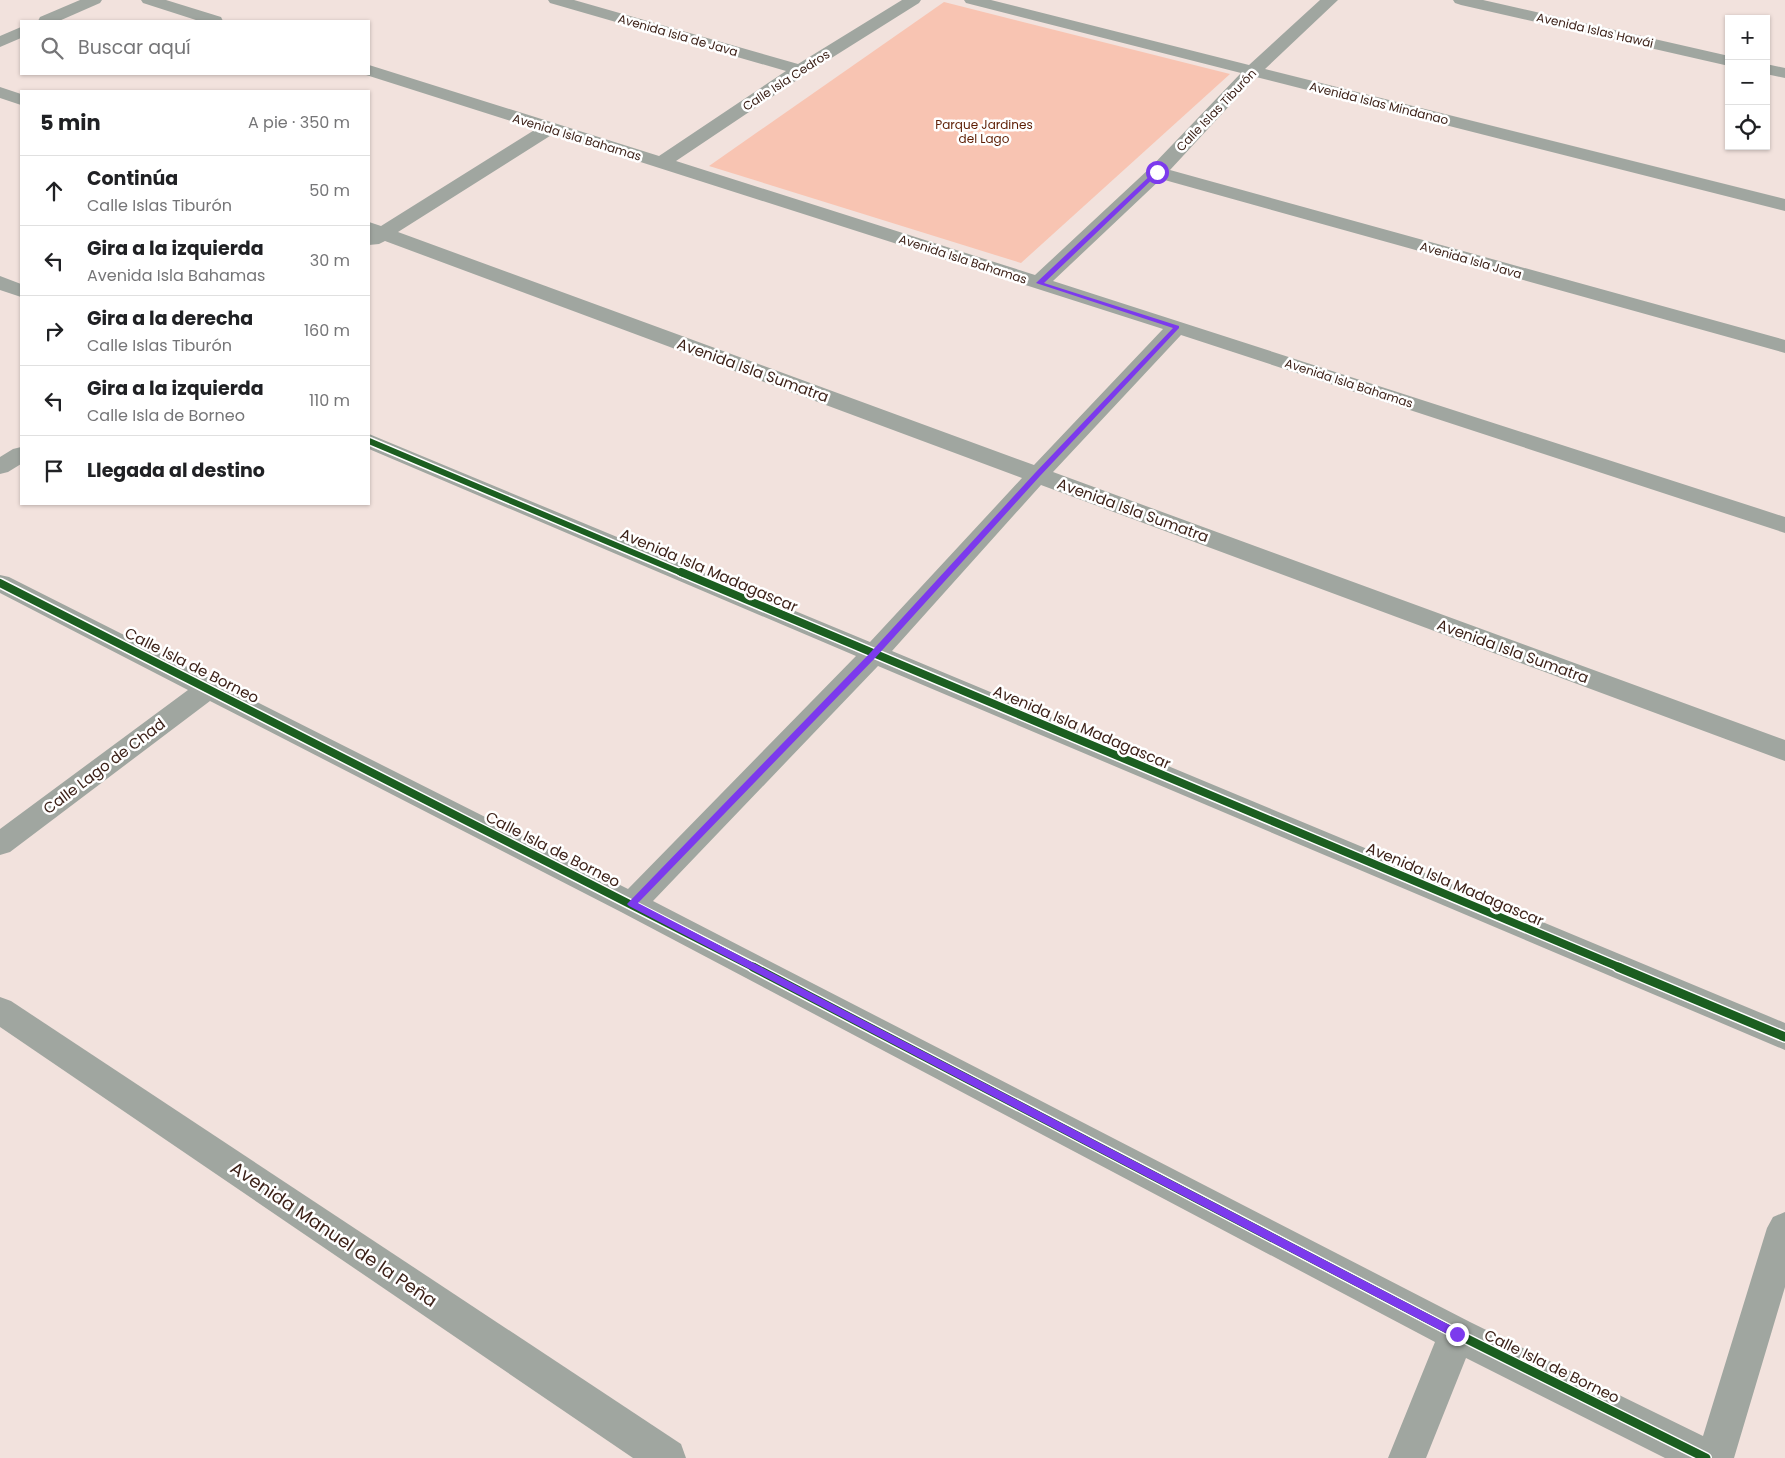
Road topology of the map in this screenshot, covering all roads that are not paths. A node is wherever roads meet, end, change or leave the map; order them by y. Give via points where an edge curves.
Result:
1 (94, 0) edge
2 (149, 0) edge
3 (556, 0) edge
4 (913, 0) edge
5 (972, 0) edge
6 (1330, 0) edge
7 (1461, 0) edge
8 (48, 20) edge
9 (212, 20) edge
10 (20, 32) edge
11 (0, 42) edge
12 (1725, 59) edge
13 (370, 70) edge
14 (800, 70) junction
15 (1770, 70) edge
16 (1252, 71) junction
17 (1785, 73) edge
18 (0, 92) edge
19 (20, 100) edge
20 (550, 128) junction
21 (661, 163) junction
22 (1157, 172) junction
23 (1785, 205) edge
24 (374, 234) edge
25 (0, 282) edge
26 (1040, 283) junction
27 (20, 292) edge
28 (1177, 327) junction
29 (1785, 347) edge
30 (370, 441) edge
31 (20, 455) edge
32 (0, 467) edge
33 (1037, 475) junction
34 (1785, 525) edge
35 (0, 583) edge
36 (873, 655) junction
37 (208, 689) junction
38 (1785, 751) edge
39 (0, 844) edge
40 (632, 904) junction
41 (0, 1010) edge
42 (1785, 1037) edge
43 (1785, 1228) edge
44 (1457, 1334) junction
45 (667, 1458) edge
46 (1407, 1458) edge
47 (1706, 1458) edge
48 (1715, 1458) edge

1 - 8 street
2 - 9 street
3 - 14 street, Avenida Isla de Java
4 - 14 street, Calle Isla Cedros
5 - 16 street, Avenida Islas Mindanao
6 - 16 street, Calle Islas Tiburón
7 - 12 street, Avenida Islas Hawái
10 - 11 street
13 - 20 street, Avenida Isla Bahamas
14 - 21 street, Calle Isla Cedros
15 - 17 street
16 - 22 street, Calle Islas Tiburón
16 - 23 street, Avenida Islas Mindanao
18 - 19 street
20 - 21 street, Avenida Isla Bahamas
20 - 24 street
21 - 26 street, Avenida Isla Bahamas
22 - 26 street, Calle Islas Tiburón
22 - 29 street, Avenida Isla Java
24 - 33 street, Avenida Isla Sumatra
25 - 27 street
26 - 28 street, Avenida Isla Bahamas
28 - 33 street
28 - 34 street, Avenida Isla Bahamas
30 - 36 street, Avenida Isla Madagascar
31 - 32 street
33 - 36 street
33 - 38 street, Avenida Isla Sumatra
35 - 37 street, Calle Isla de Borneo
36 - 40 street
36 - 42 street, Avenida Isla Madagascar
37 - 39 street, Calle Lago de Chad
37 - 40 street, Calle Isla de Borneo
40 - 44 street, Calle Isla de Borneo
41 - 45 street, Avenida Manuel de la Peña
43 - 48 street
44 - 46 street
44 - 47 street, Calle Isla de Borneo

